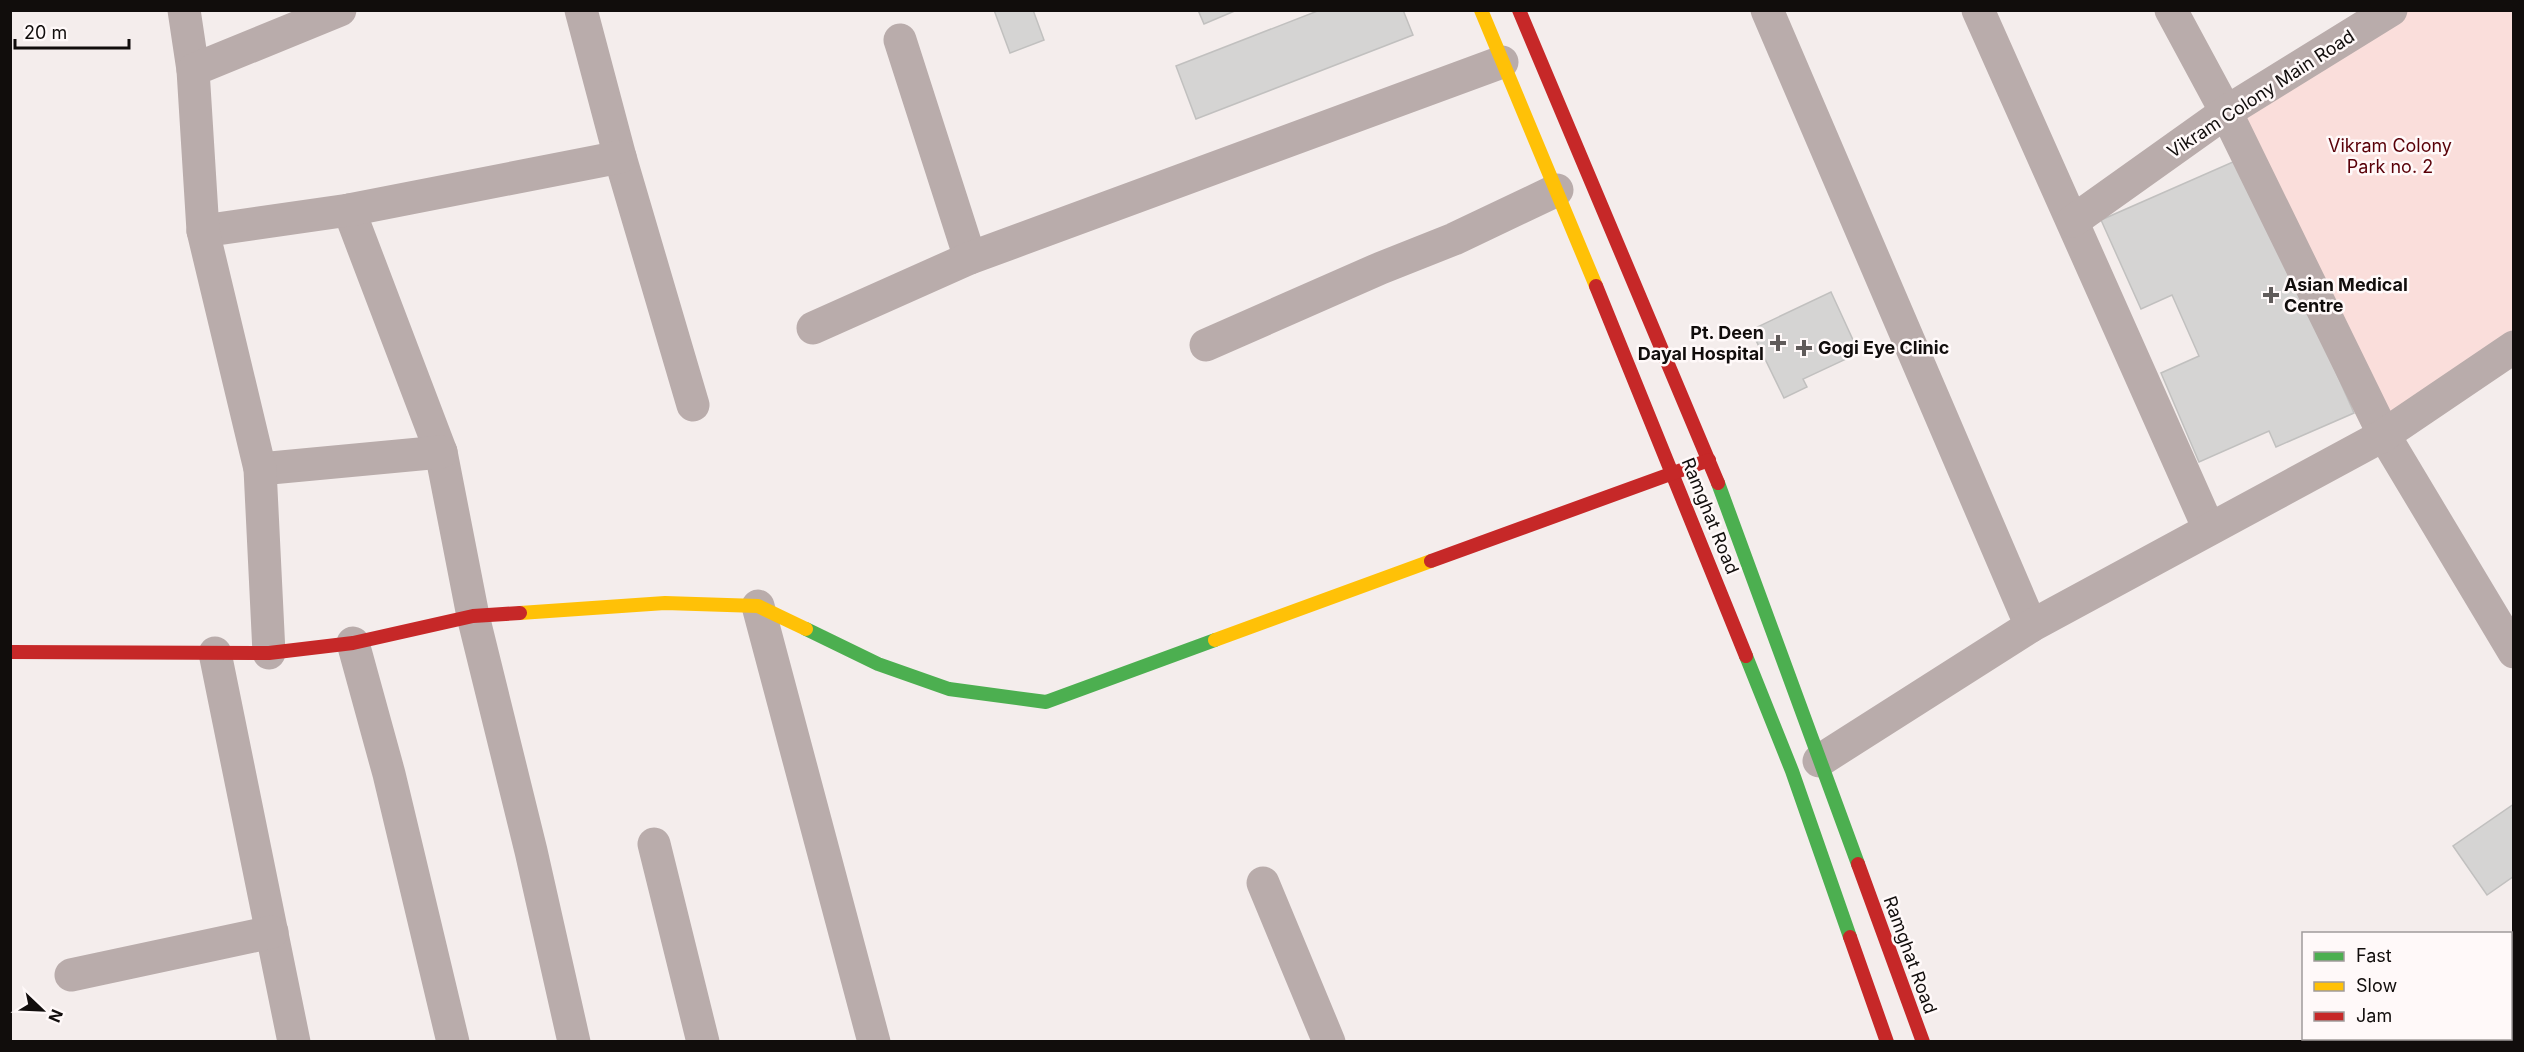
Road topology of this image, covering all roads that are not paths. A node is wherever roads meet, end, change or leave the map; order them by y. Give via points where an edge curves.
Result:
1 (184, 10) edge
2 (340, 10) edge
3 (581, 10) edge
4 (1481, 10) edge
5 (1519, 10) edge
6 (1767, 10) edge
7 (1978, 10) edge
8 (2171, 10) edge
9 (2379, 14) edge
10 (900, 40) dead end
11 (1502, 62) junction
12 (193, 70) junction
13 (2226, 112) junction
14 (620, 157) junction
15 (1557, 190) junction
16 (350, 210) junction
17 (2073, 221) junction
18 (203, 231) junction
19 (970, 258) junction
20 (813, 328) dead end
21 (1206, 345) dead end
22 (2514, 347) edge
23 (693, 405) dead end
24 (2384, 435) junction
25 (441, 452) junction
26 (1709, 460) junction
27 (260, 469) junction
28 (1674, 474) junction
29 (2209, 529) junction
30 (758, 606) junction
31 (473, 616) junction
32 (2031, 626) junction
33 (353, 643) junction
34 (10, 652) edge
35 (2514, 652) edge
36 (215, 653) junction
37 (269, 653) junction
38 (1819, 761) junction
39 (654, 844) dead end
40 (1263, 883) dead end
41 (272, 932) junction
42 (71, 975) dead end
43 (294, 1041) edge
44 (453, 1041) edge
45 (574, 1041) edge
46 (703, 1041) edge
47 (874, 1041) edge
48 (1329, 1041) edge
49 (1887, 1041) edge
50 (1923, 1041) edge

1 - 12 street
2 - 12 street
3 - 14 street
4 - 11 main road, Ramghat Road
5 - 26 main road, Ramghat Road
6 - 32 street
7 - 17 street
8 - 13 street
9 - 13 street, Vikram Colony Main Road
10 - 19 street
11 - 15 main road, Ramghat Road
11 - 19 street
12 - 18 street
13 - 17 street, Vikram Colony Main Road
13 - 24 street
14 - 16 street
14 - 23 street
15 - 21 street via 1454,239
15 - 28 main road, Ramghat Road
16 - 18 street
16 - 25 street
17 - 29 street
18 - 27 street
19 - 20 street
22 - 24 street
24 - 29 street
24 - 35 street
25 - 27 street
25 - 31 street
26 - 28 main road
26 - 38 main road, Ramghat Road
27 - 37 street
28 - 30 main road via 1046,702 949,689 878,664
28 - 49 main road, Ramghat Road via 1792,771
29 - 32 street
30 - 31 main road via 665,603
30 - 47 street
31 - 33 main road
31 - 45 street
32 - 38 street
33 - 37 main road
33 - 44 street
34 - 36 main road
36 - 37 main road
36 - 41 street
38 - 50 main road, Ramghat Road
39 - 46 street
40 - 48 street
41 - 42 street
41 - 43 street

